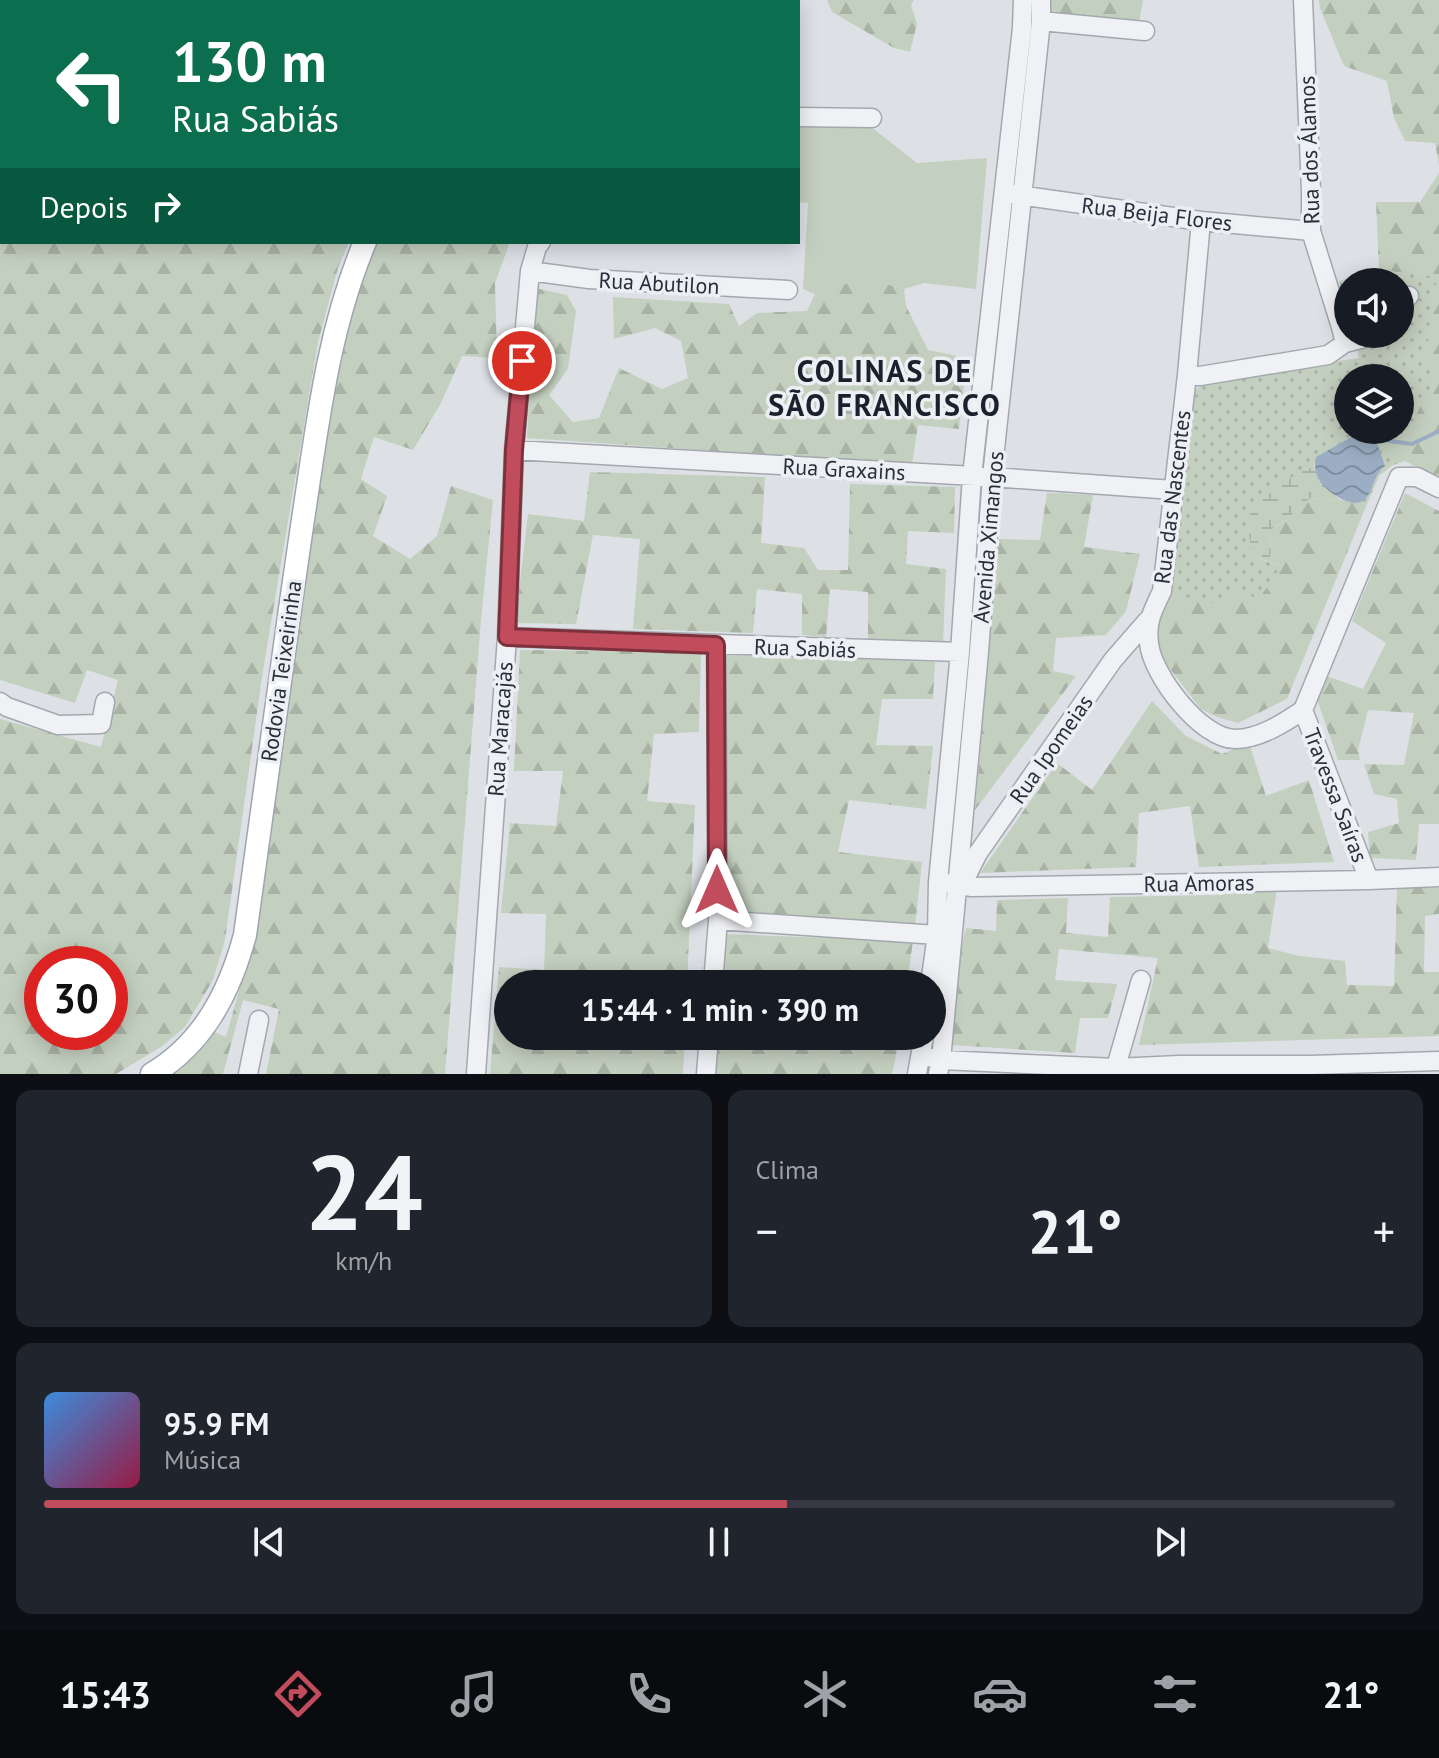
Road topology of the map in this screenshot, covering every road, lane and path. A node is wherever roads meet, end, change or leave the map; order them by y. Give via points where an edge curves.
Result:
1 (1023, 0) edge
2 (1041, 0) edge
3 (1303, 0) edge
4 (1041, 21) junction
5 (1145, 31) dead end
6 (800, 117) edge
7 (872, 118) dead end
8 (1013, 194) junction
9 (1201, 221) junction
10 (1311, 231) junction
11 (364, 244) edge
12 (539, 244) edge
13 (530, 271) junction
14 (788, 290) dead end
15 (1334, 305) edge
16 (1338, 348) edge
17 (1187, 375) junction
18 (514, 450) junction
19 (972, 476) junction
20 (992, 477) junction
21 (1439, 488) edge
22 (1173, 490) junction
23 (1148, 620) junction
24 (507, 637) junction
25 (716, 645) junction
26 (960, 652) junction
27 (0, 702) edge
28 (105, 702) dead end
29 (1303, 710) junction
30 (1439, 877) edge
31 (1369, 880) junction
32 (938, 882) junction
33 (960, 885) junction
34 (718, 920) junction
35 (937, 935) junction
36 (714, 970) edge
37 (932, 970) edge
38 (1141, 980) dead end
39 (259, 1020) dead end
40 (708, 1050) edge
41 (922, 1050) edge
42 (926, 1050) edge
43 (1439, 1061) edge
44 (940, 1067) edge
45 (1312, 1070) edge
46 (1115, 1071) edge
47 (152, 1074) edge
48 (248, 1074) edge
49 (476, 1074) edge
50 (706, 1074) edge
51 (917, 1074) edge

1 - 8 street, Avenida Ximangos
2 - 4 street, Avenida Ximangos
3 - 10 street, Rua dos Álamos
4 - 5 street
4 - 8 street, Avenida Ximangos
6 - 7 street
8 - 9 street, Rua Beija Flores
8 - 19 street, Avenida Ximangos
8 - 20 street, Avenida Ximangos
9 - 10 street, Rua Beija Flores
9 - 17 street, Rua das Nascentes
10 - 15 street, Rua dos Álamos
11 - 47 main road, Rodovia Teixeirinha via 332,341 318,417 245,935 237,966 214,1013 189,1044
12 - 13 street, Rua Maracajás
13 - 14 street, Rua Abutilon
13 - 18 street, Rua Maracajás
16 - 17 street via 1328,355
17 - 22 street, Rua das Nascentes
18 - 19 street, Rua Graxains
18 - 24 street, Rua Maracajás
19 - 20 street, Rua Graxains
19 - 26 street, Avenida Ximangos
20 - 22 street, Rua Graxains
20 - 33 street, Avenida Ximangos
21 - 29 street via 1417,477 1399,477
22 - 23 street, Rua das Nascentes via 1162,591
23 - 29 street, Rua das Nascentes via 1157,671 1187,709 1217,735 1245,738
23 - 33 street, Rua Ipomeias via 1113,660
24 - 25 street, Rua Sabiás
24 - 49 street, Rua Maracajás
25 - 26 street, Rua Sabiás
25 - 34 street
26 - 32 street, Avenida Ximangos
27 - 28 street via 58,725 101,724
29 - 31 street, Travessa Saíras
30 - 31 street, Rua Amoras
31 - 33 street, Rua Amoras
32 - 33 street, Rua Amoras
32 - 35 street, Avenida Ximangos
33 - 44 street, Avenida Ximangos
34 - 35 street
34 - 36 street
35 - 37 street, Avenida Ximangos
38 - 46 street
39 - 48 street
40 - 50 street
41 - 51 street
42 - 44 street
43 - 45 street
44 - 46 street
45 - 46 street via 1179,1065

